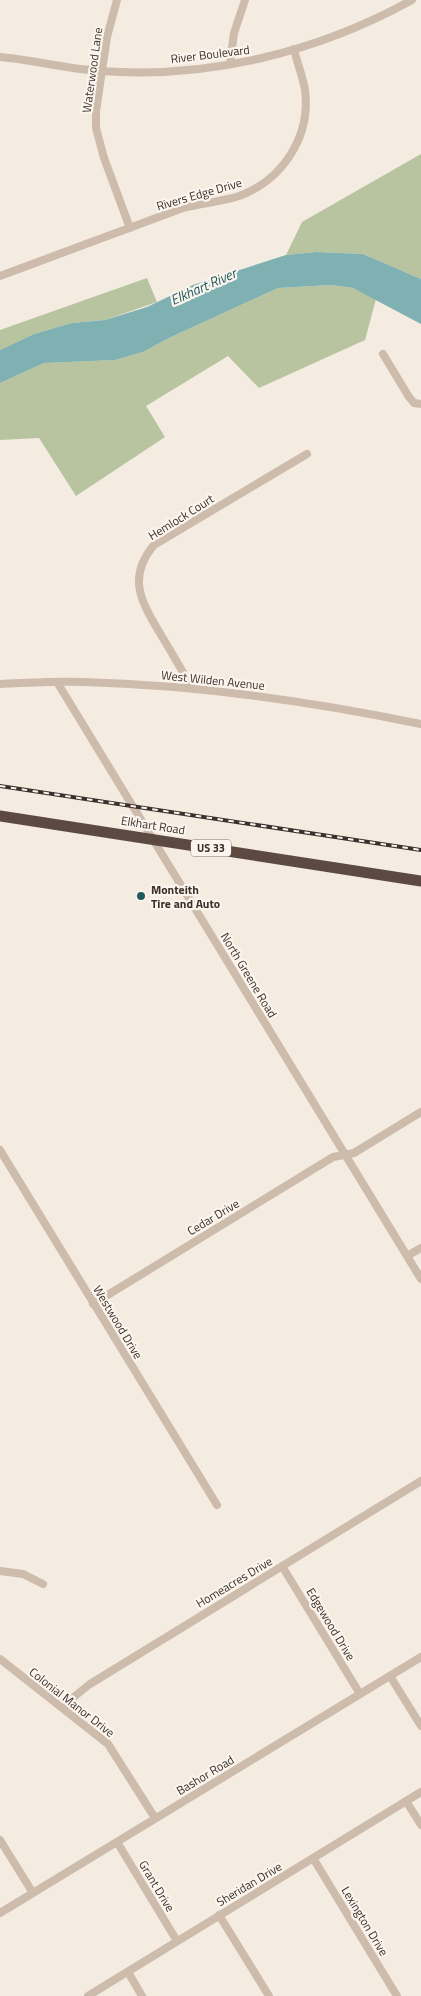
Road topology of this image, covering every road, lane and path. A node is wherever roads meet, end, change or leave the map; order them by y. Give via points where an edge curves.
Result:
1 (117, 0) edge
2 (245, 0) edge
3 (412, 0) edge
4 (294, 49) junction
5 (0, 57) edge
6 (230, 64) junction
7 (102, 71) junction
8 (130, 228) junction
9 (0, 276) edge
10 (383, 354) dead end
11 (421, 404) edge
12 (307, 454) dead end
13 (57, 682) junction
14 (0, 684) edge
15 (193, 689) junction
16 (421, 724) edge
17 (0, 816) edge
18 (152, 839) junction
19 (421, 881) edge
20 (421, 1112) edge
21 (0, 1150) edge
22 (346, 1155) junction
23 (421, 1248) edge
24 (407, 1256) junction
25 (421, 1279) edge
26 (93, 1304) junction
27 (421, 1481) edge
28 (217, 1505) dead end
29 (282, 1566) junction
30 (0, 1571) edge
31 (44, 1584) dead end
32 (421, 1657) edge
33 (0, 1660) edge
34 (390, 1676) junction
35 (360, 1694) junction
36 (65, 1709) junction
37 (421, 1726) edge
38 (421, 1792) edge
39 (406, 1801) junction
40 (155, 1818) junction
41 (421, 1825) edge
42 (0, 1840) edge
43 (117, 1842) junction
44 (313, 1858) junction
45 (33, 1893) junction
46 (0, 1913) edge
47 (219, 1915) junction
48 (177, 1941) junction
49 (128, 1972) junction
50 (88, 1996) edge
51 (142, 1996) edge
52 (269, 1996) edge
53 (397, 1996) edge

1 - 7 street, Waterwood Lane
2 - 6 street via 234,33
3 - 4 street, River Boulevard via 362,25
4 - 6 street, River Boulevard
4 - 8 street, Rivers Edge Drive via 305,89 305,120 296,145 279,170 241,196 183,208
5 - 7 street, River Boulevard
6 - 7 street, River Boulevard via 172,71
7 - 8 street, Waterwood Lane via 96,111 98,142
8 - 9 street, Rivers Edge Drive
10 - 11 street via 408,397
12 - 15 street, Hemlock Court via 154,545 142,562 138,580 141,598
13 - 14 street, West Wilden Avenue
13 - 15 street, West Wilden Avenue
13 - 18 street, North Greene Road
15 - 16 street, West Wilden Avenue via 307,702
17 - 18 highway, Elkhart Road / US 33
18 - 19 highway, Elkhart Road / US 33
18 - 22 street, North Greene Road
20 - 22 street, Cedar Drive
21 - 26 street, Westwood Drive
22 - 24 street, North Greene Road
22 - 26 street, Cedar Drive via 333,1157
23 - 24 street
24 - 25 street, North Greene Road
26 - 28 street, Westwood Drive
27 - 29 street, Homeacres Drive
29 - 35 street, Edgewood Drive
29 - 36 street, Homeacres Drive via 90,1684
30 - 31 street via 23,1574
32 - 34 street, Bashor Road
33 - 36 street, Colonial Manor Drive
34 - 35 street, Bashor Road
34 - 37 street
35 - 40 street, Bashor Road
36 - 40 street, Colonial Manor Drive via 108,1744
38 - 39 street, Sheridan Drive
39 - 41 street
39 - 44 street, Sheridan Drive
40 - 43 street, Bashor Road
42 - 45 street
43 - 45 street, Bashor Road
43 - 48 street, Grant Drive
44 - 47 street, Sheridan Drive
44 - 53 street, Lexington Drive
45 - 46 street, Bashor Road
47 - 48 street, Sheridan Drive
47 - 52 street
48 - 49 street, Sheridan Drive
49 - 50 street, Sheridan Drive
49 - 51 street

